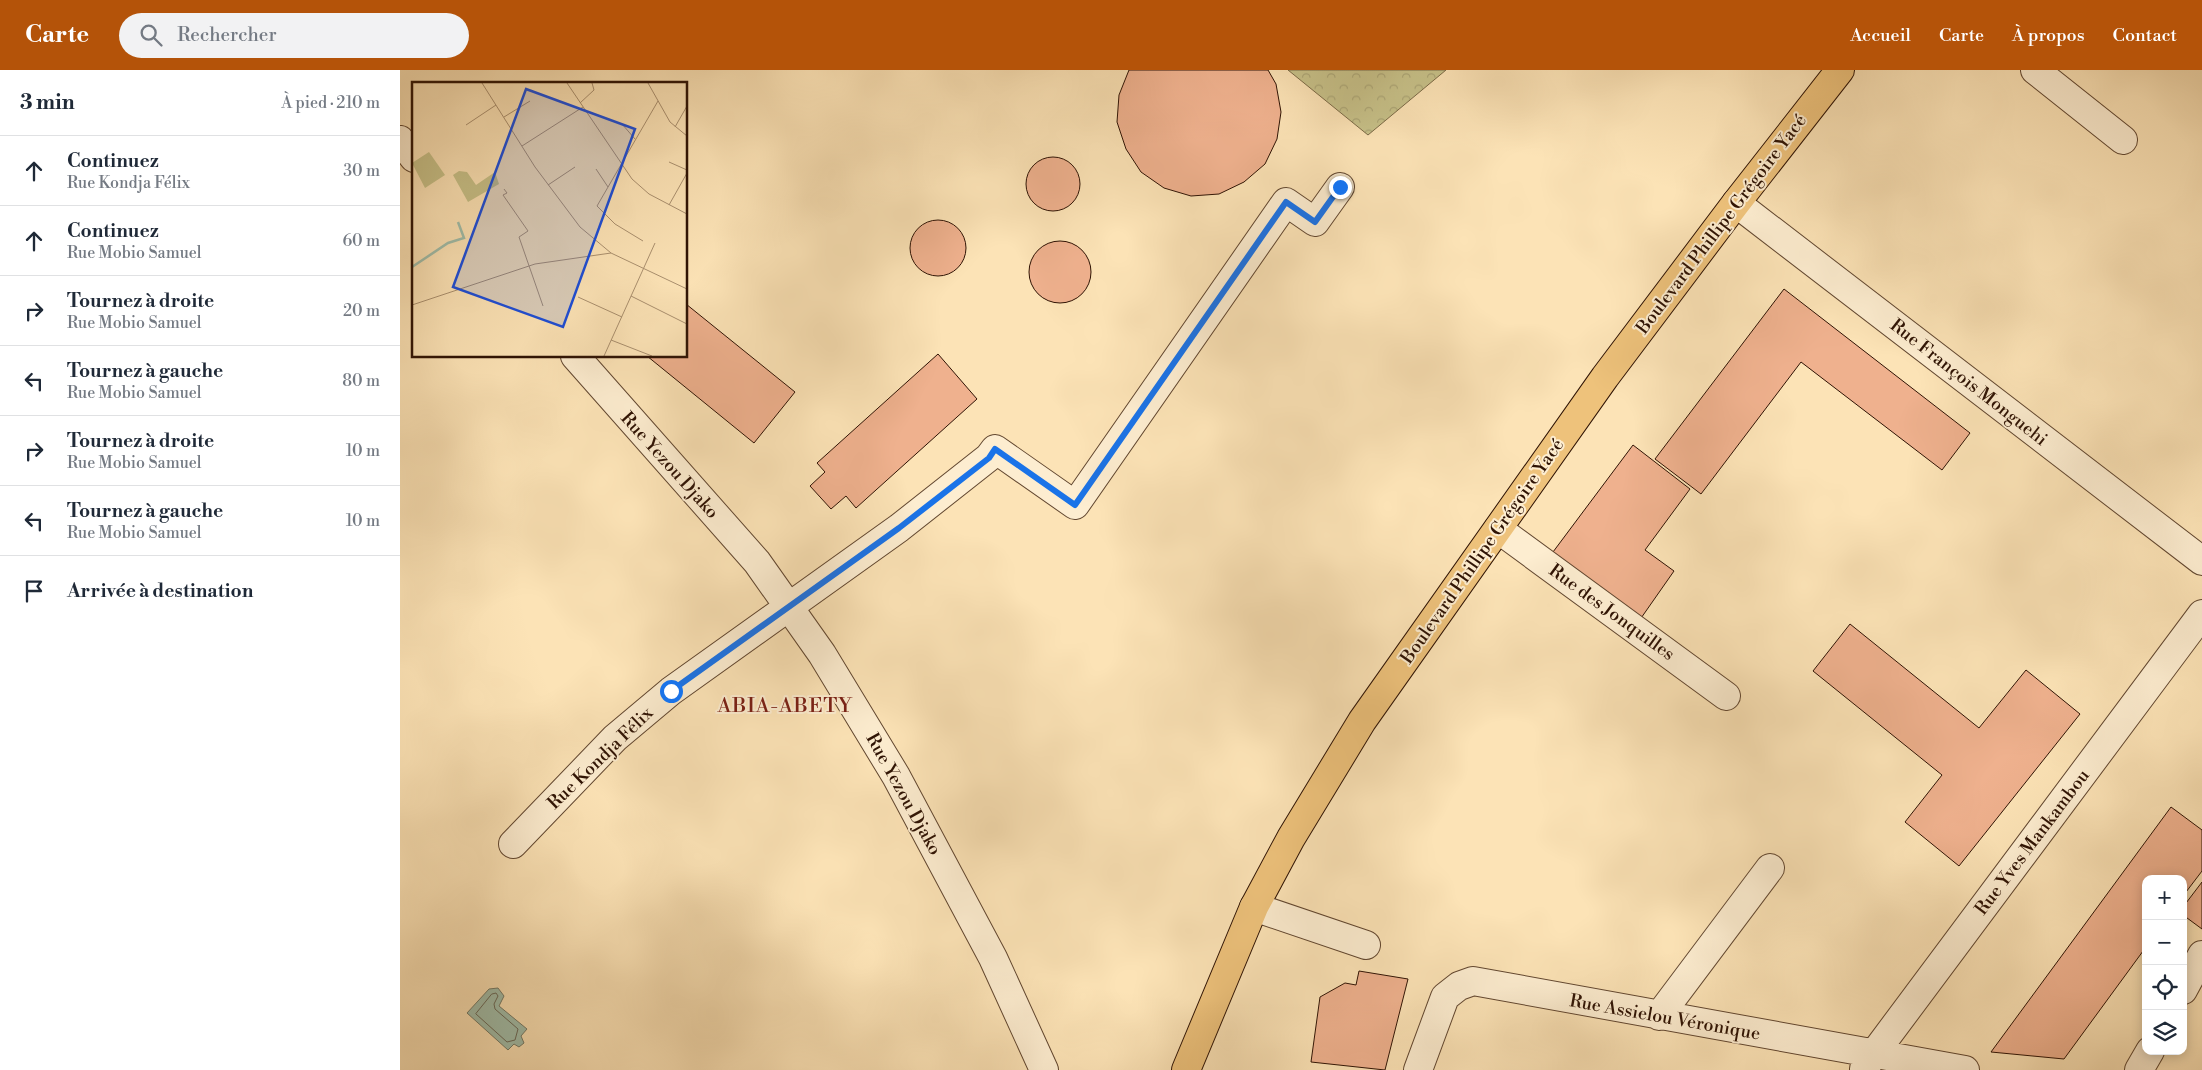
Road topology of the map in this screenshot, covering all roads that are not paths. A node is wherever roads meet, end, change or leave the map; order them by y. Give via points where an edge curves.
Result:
1 (1840, 70) edge
2 (2035, 70) edge
3 (400, 140) edge
4 (2123, 140) dead end
5 (412, 155) edge
6 (1340, 187) dead end
7 (1736, 203) junction
8 (577, 358) edge
9 (1498, 528) junction
10 (2202, 561) edge
11 (789, 607) junction
12 (2202, 614) edge
13 (1726, 696) dead end
14 (513, 844) dead end
15 (1770, 868) dead end
16 (1254, 907) junction
17 (1366, 945) dead end
18 (2202, 955) edge
19 (2187, 983) edge
20 (1659, 1016) junction
21 (2148, 1055) edge
22 (1868, 1062) edge
23 (1044, 1070) edge
24 (1186, 1070) edge
25 (1418, 1070) edge
26 (1965, 1070) edge
27 (2139, 1070) edge

1 - 7 main road, Boulevard Phillipe Grégoire Yacé
2 - 4 street
3 - 5 street
6 - 11 street, Rue Kondja Félix via 1315,222 1286,202 1075,505 995,449 989,458 899,528
7 - 9 main road, Boulevard Phillipe Grégoire Yacé via 1604,377
7 - 10 street, Rue François Monguehi
8 - 11 street, Rue Yezou Djako via 757,562
9 - 13 street, Rue des Jonquilles
9 - 16 main road, Boulevard Phillipe Grégoire Yacé via 1362,721 1291,838
11 - 14 street, Rue Kondja Félix via 671,691 615,738
11 - 23 street, Rue Yezou Djako via 822,654 896,776 993,958
12 - 22 street, Rue Yves Mankambou
15 - 20 street
16 - 17 street
16 - 24 main road, Boulevard Phillipe Grégoire Yacé
18 - 19 street
20 - 22 street, Rue Assielou Véronique
20 - 25 street, Rue Assielou Véronique via 1473,981 1459,986 1445,997
21 - 27 street
22 - 26 street, Rue Assielou Véronique

